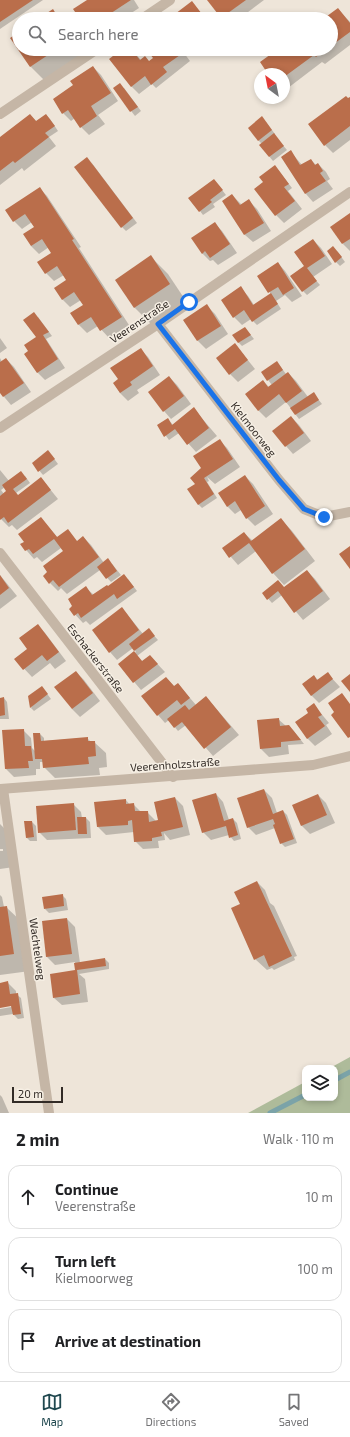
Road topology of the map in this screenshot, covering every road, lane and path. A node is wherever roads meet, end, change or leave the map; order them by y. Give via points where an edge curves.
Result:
1 (170, 0) edge
2 (152, 12) edge
3 (87, 56) edge
4 (0, 114) edge
5 (350, 192) edge
6 (158, 324) junction
7 (0, 428) edge
8 (350, 512) edge
9 (0, 553) edge
10 (350, 756) edge
11 (173, 777) junction
12 (1, 789) edge
13 (49, 1113) edge

1 - 2 street
3 - 4 street
5 - 6 street, Veerenstraße
6 - 7 street, Veerenstraße
6 - 8 street, Kielmoorweg via 304,509 324,517
9 - 11 street, Eschackerstraße
10 - 11 street, Veerenholzstraße via 313,765
11 - 12 street, Veerenholzstraße
12 - 13 street, Wachtelweg

